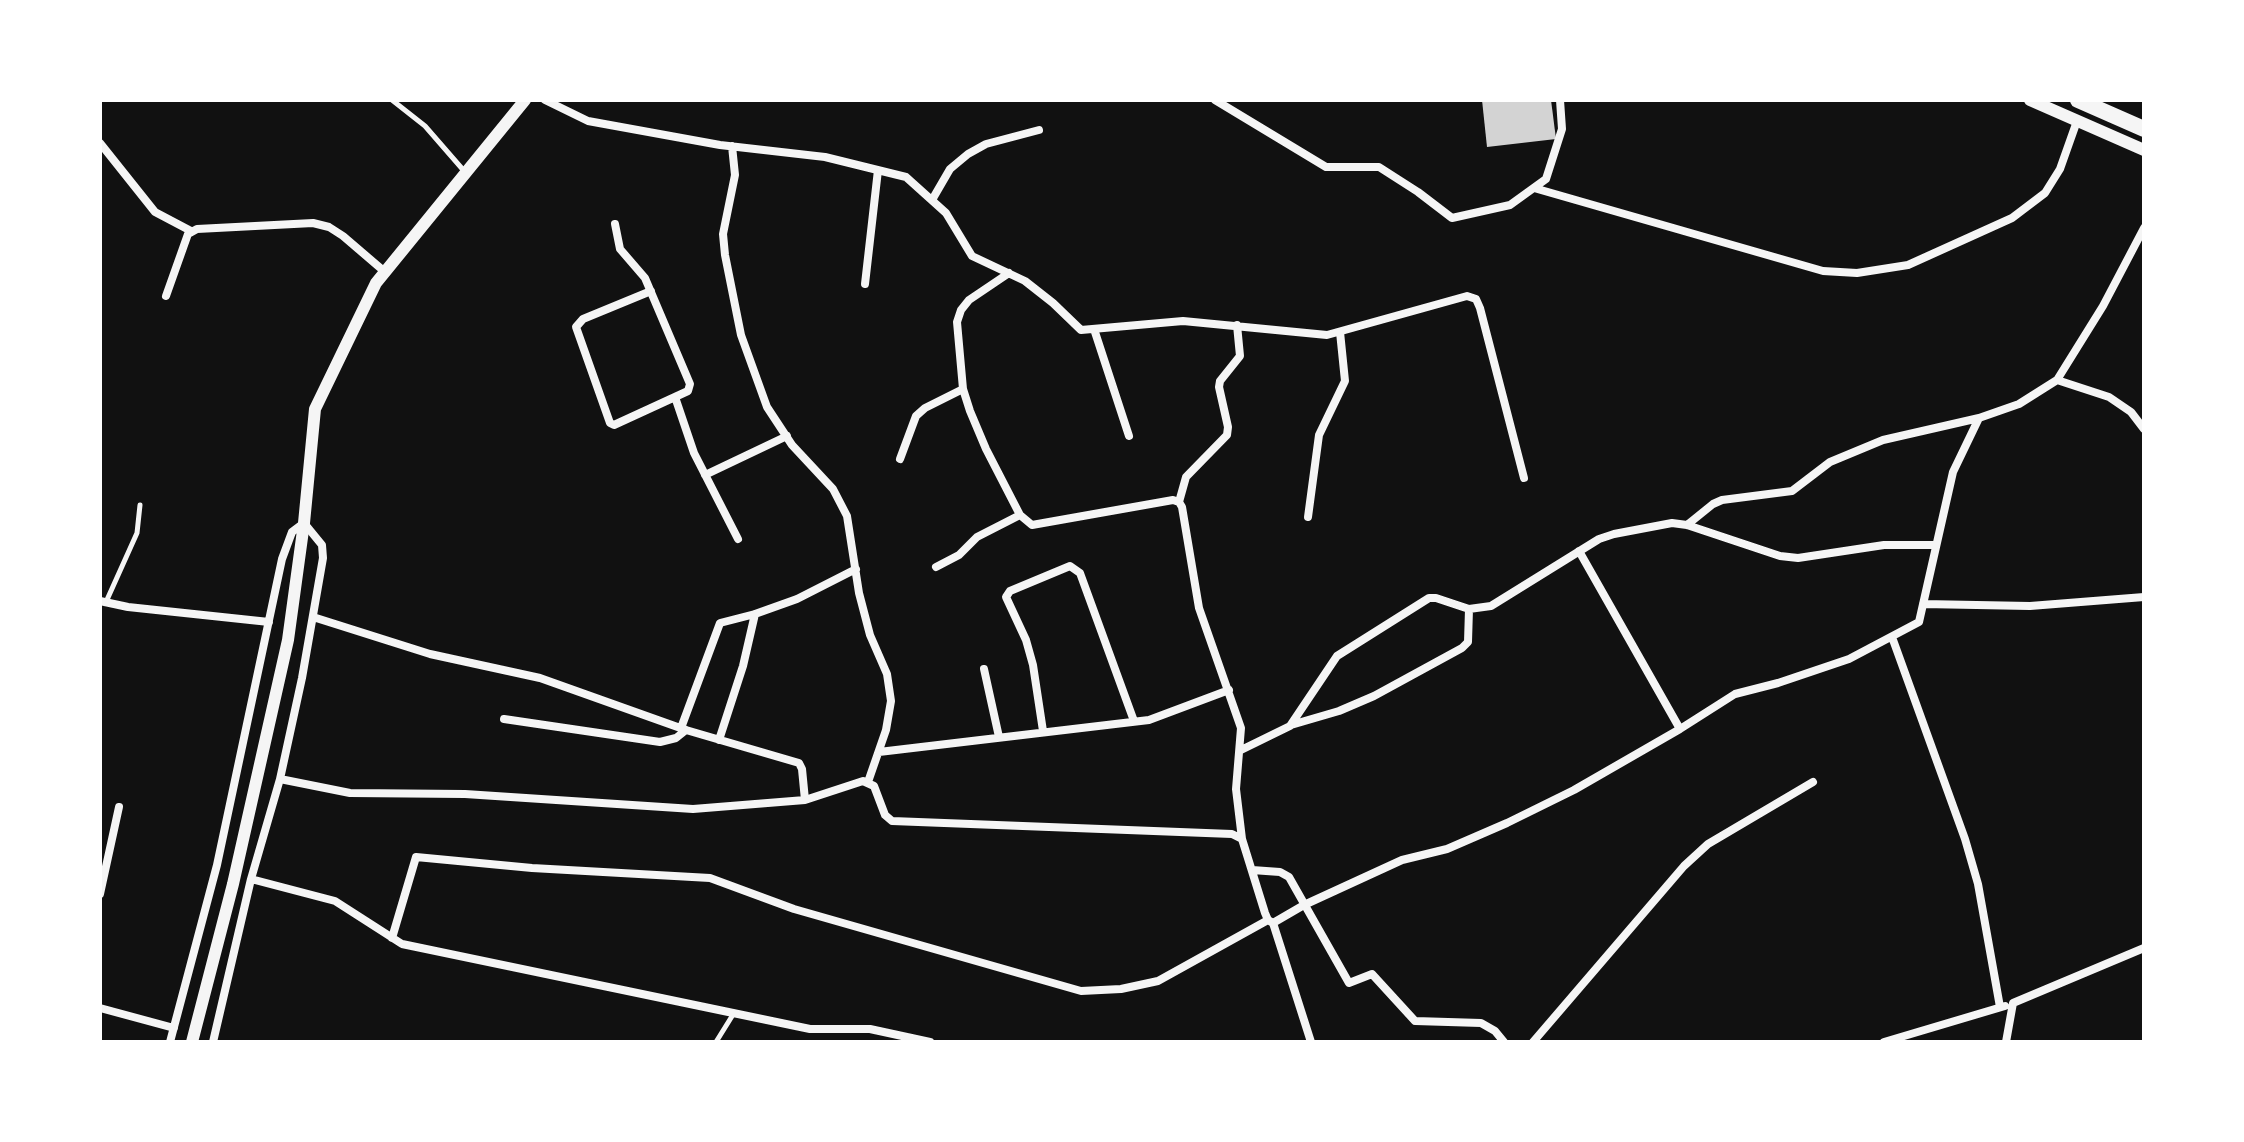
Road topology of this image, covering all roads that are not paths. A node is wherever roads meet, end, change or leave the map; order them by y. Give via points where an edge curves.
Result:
1 (392, 100) edge
2 (525, 100) edge
3 (545, 100) edge
4 (1215, 100) edge
5 (1560, 100) edge
6 (2030, 100) edge
7 (2078, 100) edge
8 (2077, 121) junction
9 (2144, 129) edge
10 (1039, 130) dead end
11 (100, 143) edge
12 (732, 146) junction
13 (2144, 150) edge
14 (878, 170) junction
15 (466, 172) junction
16 (1534, 188) junction
17 (932, 200) junction
18 (615, 224) dead end
19 (2144, 228) edge
20 (191, 231) junction
21 (385, 272) junction
22 (1009, 273) junction
23 (865, 284) dead end
24 (651, 291) junction
25 (166, 296) dead end
26 (1237, 325) junction
27 (1094, 329) junction
28 (1340, 332) junction
29 (2057, 380) junction
30 (963, 389) junction
31 (675, 397) junction
32 (1979, 418) junction
33 (2144, 429) edge
34 (787, 436) junction
35 (1129, 436) dead end
36 (900, 459) dead end
37 (705, 475) junction
38 (1524, 478) dead end
39 (1179, 502) junction
40 (140, 505) dead end
41 (1020, 515) junction
42 (1308, 517) dead end
43 (304, 523) junction
44 (1687, 525) junction
45 (738, 539) dead end
46 (1936, 545) junction
47 (1579, 551) junction
48 (936, 567) dead end
49 (856, 569) junction
50 (2144, 597) edge
51 (103, 602) edge
52 (1923, 604) junction
53 (1469, 609) junction
54 (755, 614) junction
55 (313, 617) junction
56 (269, 622) junction
57 (1892, 637) junction
58 (984, 669) dead end
59 (1229, 690) junction
60 (504, 719) dead end
61 (1134, 721) junction
62 (1290, 726) junction
63 (683, 729) junction
64 (1680, 729) junction
65 (1043, 731) junction
66 (999, 737) junction
67 (719, 740) junction
68 (1241, 750) junction
69 (879, 752) junction
70 (280, 779) junction
71 (868, 782) junction
72 (1813, 782) dead end
73 (805, 800) junction
74 (119, 807) dead end
75 (1242, 839) junction
76 (103, 867) edge
77 (1252, 870) junction
78 (251, 879) junction
79 (100, 894) edge
80 (1304, 905) junction
81 (1270, 922) junction
82 (392, 938) junction
83 (2144, 948) edge
84 (2013, 1003) junction
85 (2000, 1007) junction
86 (100, 1008) edge
87 (735, 1013) junction
88 (174, 1028) junction
89 (170, 1042) edge
90 (192, 1042) edge
91 (213, 1042) edge
92 (716, 1042) edge
93 (930, 1042) edge
94 (1311, 1042) edge
95 (1504, 1042) edge
96 (1533, 1042) edge
97 (1884, 1042) edge
98 (2006, 1042) edge

1 - 15 lane via 425,126
2 - 15 street
3 - 12 street via 588,121
4 - 16 street via 1326,167 1379,167 1452,218 1510,205
5 - 16 street via 1562,129 1546,179
6 - 8 street
7 - 9 highway
8 - 13 street
8 - 16 street via 2045,193 2012,218 1908,265 1857,273 1823,271
10 - 17 street via 968,154 950,169
11 - 20 street via 155,212
12 - 14 street via 825,157
12 - 34 street via 735,169 725,219 725,255 753,372 767,407
14 - 17 street via 906,177
14 - 23 street
15 - 21 street
17 - 22 street via 972,256
18 - 24 street via 620,249 641,270
19 - 29 street
20 - 21 street via 313,223 343,236
20 - 25 street
21 - 43 street via 315,409
22 - 27 street via 1081,330
22 - 30 street via 961,310 957,322
24 - 31 street via 690,384
24 - 31 street via 583,319 577,332 612,424
26 - 27 street via 1183,321
26 - 28 street
26 - 39 street via 1239,361 1219,387 1227,435 1186,477
27 - 35 street
28 - 38 street via 1460,296 1476,299
28 - 42 street via 1345,381 1319,435
29 - 32 street via 2019,404
29 - 33 street via 2109,397
30 - 36 street via 916,416
30 - 41 street
31 - 37 street
32 - 44 street via 1883,440 1830,462 1792,491 1722,500
32 - 46 street via 1953,472
34 - 37 street
34 - 49 street via 833,489 847,516
37 - 45 street
39 - 41 street via 1032,525
39 - 59 street via 1199,608
40 - 51 lane via 137,533
41 - 48 street
43 - 55 street via 322,545
43 - 56 street via 286,543
43 - 90 street via 288,640
44 - 46 street via 1798,558 1884,545
44 - 47 street via 1614,534
46 - 52 street
47 - 53 street via 1491,606
47 - 64 street
49 - 54 street
49 - 69 street via 891,701
50 - 52 street via 2030,606
51 - 56 street
52 - 57 street via 1919,622
53 - 62 street via 1468,642 1462,648 1374,696
53 - 62 street via 1429,598 1350,646 1325,669
54 - 63 street via 720,623 715,630
54 - 67 street
55 - 63 street via 430,654 540,678
55 - 70 street
56 - 88 street via 217,865
57 - 64 street via 1849,659 1735,694
57 - 85 street via 1974,869
58 - 66 street
59 - 61 street via 1170,714
59 - 68 street via 1241,728
60 - 63 street via 660,742 676,738
61 - 65 street
61 - 65 street via 1080,573 1070,566 1006,597 1030,652
62 - 68 street
63 - 67 street
64 - 80 street via 1507,823 1447,849 1402,860
65 - 66 street
66 - 69 street
67 - 73 street via 799,763
68 - 75 street via 1236,789
69 - 71 street
70 - 73 street via 350,793 465,794 693,809
70 - 78 street
71 - 73 street
71 - 75 street via 892,821 1232,834
72 - 96 street via 1708,844 1684,866
74 - 76 street
75 - 77 street
76 - 79 street
77 - 80 street via 1289,877
77 - 81 street
78 - 82 street via 335,901
78 - 91 street
80 - 81 street
80 - 95 street via 1349,983 1372,974 1415,1021 1481,1023
81 - 82 street via 1158,981 1081,991 794,909 710,878 416,857
81 - 94 street
82 - 87 street
83 - 84 street
84 - 85 street
84 - 98 street
85 - 97 street
86 - 88 street
87 - 92 lane
87 - 93 street via 810,1029 870,1029
88 - 89 street

